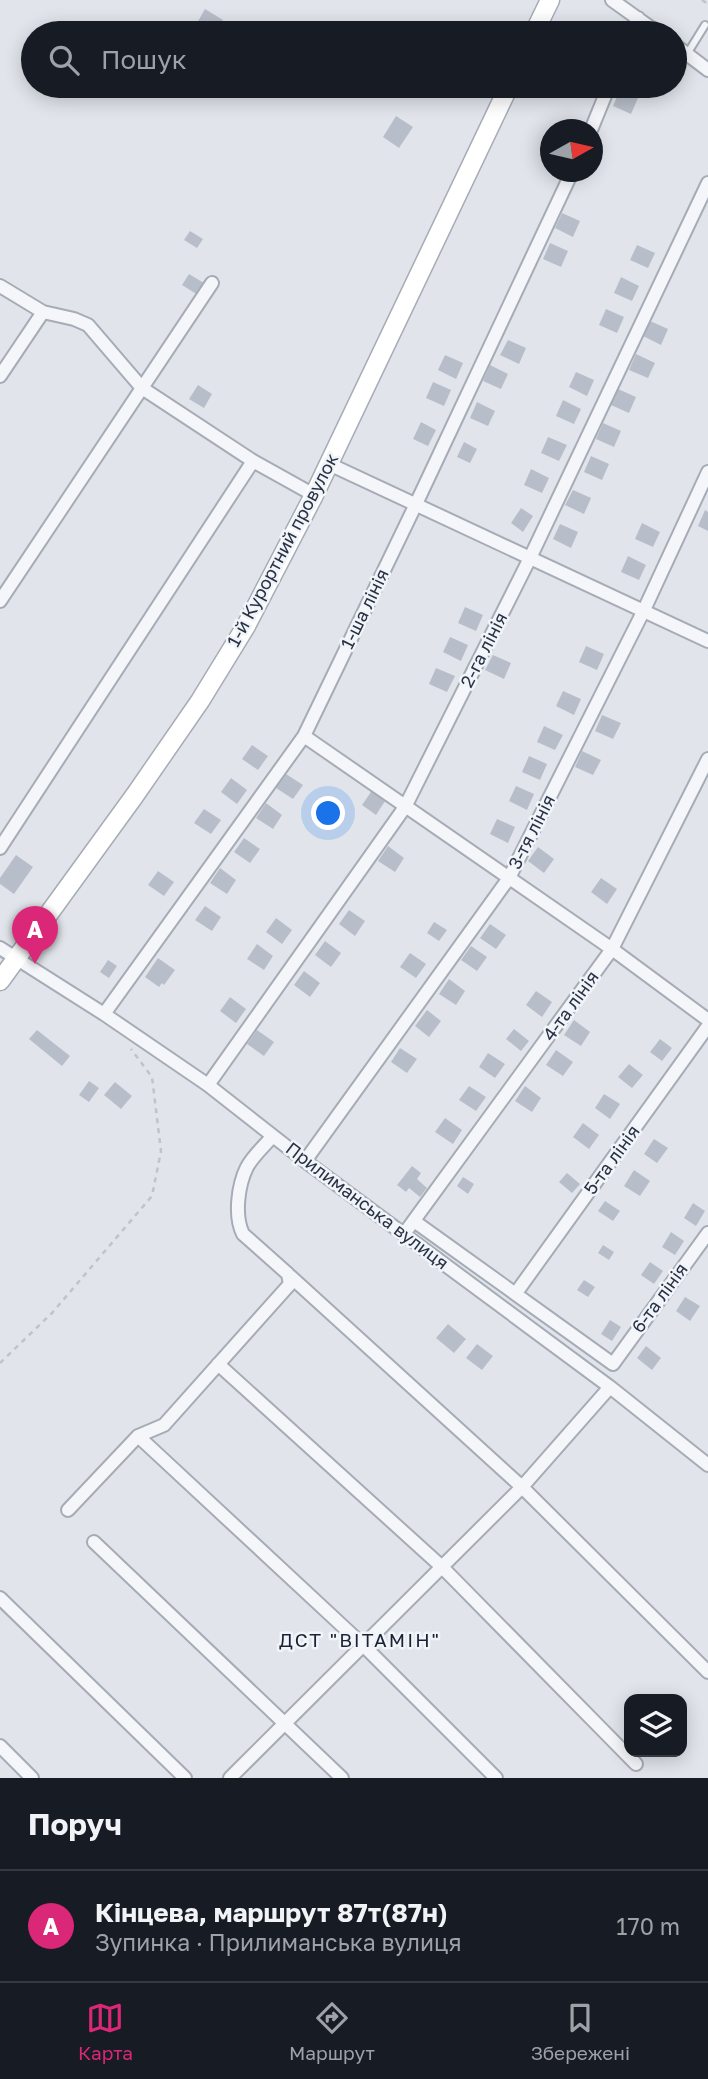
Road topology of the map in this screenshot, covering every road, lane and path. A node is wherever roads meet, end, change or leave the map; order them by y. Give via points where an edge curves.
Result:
1 (550, 0) edge
2 (612, 0) edge
3 (702, 0) edge
4 (708, 4) edge
5 (638, 18) junction
6 (540, 21) edge
7 (637, 21) edge
8 (642, 21) edge
9 (705, 25) dead end
10 (687, 54) joint
11 (708, 69) edge
12 (503, 98) edge
13 (604, 98) edge
14 (596, 119) edge
15 (567, 182) edge
16 (708, 183) edge
17 (212, 283) dead end
18 (0, 286) edge
19 (43, 312) junction
20 (0, 376) edge
21 (142, 388) junction
22 (253, 461) junction
23 (329, 464) junction
24 (708, 472) edge
25 (314, 495) junction
26 (416, 505) junction
27 (530, 558) junction
28 (0, 601) edge
29 (644, 610) junction
30 (708, 641) edge
31 (304, 736) junction
32 (708, 759) edge
33 (405, 807) junction
34 (0, 848) edge
35 (509, 878) junction
36 (0, 948) edge
37 (612, 949) junction
38 (18, 958) junction
39 (0, 981) edge
40 (104, 1014) junction
41 (708, 1020) edge
42 (708, 1026) edge
43 (128, 1045) dead end
44 (208, 1085) junction
45 (273, 1136) junction
46 (305, 1161) junction
47 (414, 1221) junction
48 (708, 1233) edge
49 (404, 1234) junction
50 (290, 1276) junction
51 (516, 1293) junction
52 (0, 1363) edge
53 (218, 1364) junction
54 (610, 1387) junction
55 (138, 1436) junction
56 (708, 1465) edge
57 (522, 1487) junction
58 (68, 1510) dead end
59 (94, 1542) dead end
60 (442, 1567) junction
61 (0, 1598) edge
62 (364, 1646) junction
63 (708, 1672) edge
64 (284, 1722) junction
65 (0, 1746) edge
66 (636, 1764) dead end
67 (32, 1778) edge
68 (185, 1778) edge
69 (230, 1778) edge
70 (342, 1778) edge
71 (496, 1778) edge

1 - 6 street
2 - 5 street
3 - 4 path
5 - 7 street
5 - 8 street
9 - 10 lane
10 - 11 street
12 - 23 street, 1-й Курортний провулок
13 - 14 street
15 - 26 street, 1-ша лінія
16 - 27 street, 2-га лінія
17 - 21 street
18 - 19 street
19 - 20 street
19 - 21 street via 88,325
21 - 22 street
21 - 28 street
22 - 25 street
22 - 34 street
23 - 25 street, 1-й Курортний провулок
23 - 26 street
24 - 29 street, 3-тя лінія
25 - 38 street, 1-й Курортний провулок via 246,626 206,690
26 - 27 street
26 - 31 street, 1-ша лінія
27 - 29 street
27 - 33 street, 2-га лінія
29 - 30 street
29 - 35 street, 3-тя лінія
31 - 33 street
31 - 40 street, 1-ша лінія
32 - 37 street, 4-та лінія
33 - 35 street
33 - 44 street, 2-га лінія
35 - 37 street
35 - 46 street, 3-тя лінія
36 - 38 street, Прилиманська вулиця
37 - 41 street
37 - 47 street, 4-та лінія
38 - 39 street, 1-й Курортний провулок
38 - 40 street, Прилиманська вулиця
40 - 44 street, Прилиманська вулиця
42 - 51 street, 5-та лінія
43 - 52 path via 152,1077 161,1150 152,1196 52,1313
44 - 45 street, Прилиманська вулиця
45 - 46 street, Прилиманська вулиця
45 - 50 street via 245,1172 239,1194 239,1226
46 - 49 street, Прилиманська вулиця
47 - 49 street, 4-та лінія
47 - 51 street
48 - 51 street, 6-та лінія via 613,1364
49 - 54 street, Прилиманська вулиця
50 - 53 street via 290,1284
50 - 57 street
53 - 55 street via 164,1425
53 - 60 street
54 - 56 street, Прилиманська вулиця
54 - 57 street
55 - 58 street
55 - 62 street
57 - 60 street
57 - 63 street
59 - 64 street
60 - 62 street
60 - 66 street
61 - 68 street
62 - 64 street
62 - 71 street
64 - 69 street
64 - 70 street
65 - 67 street

